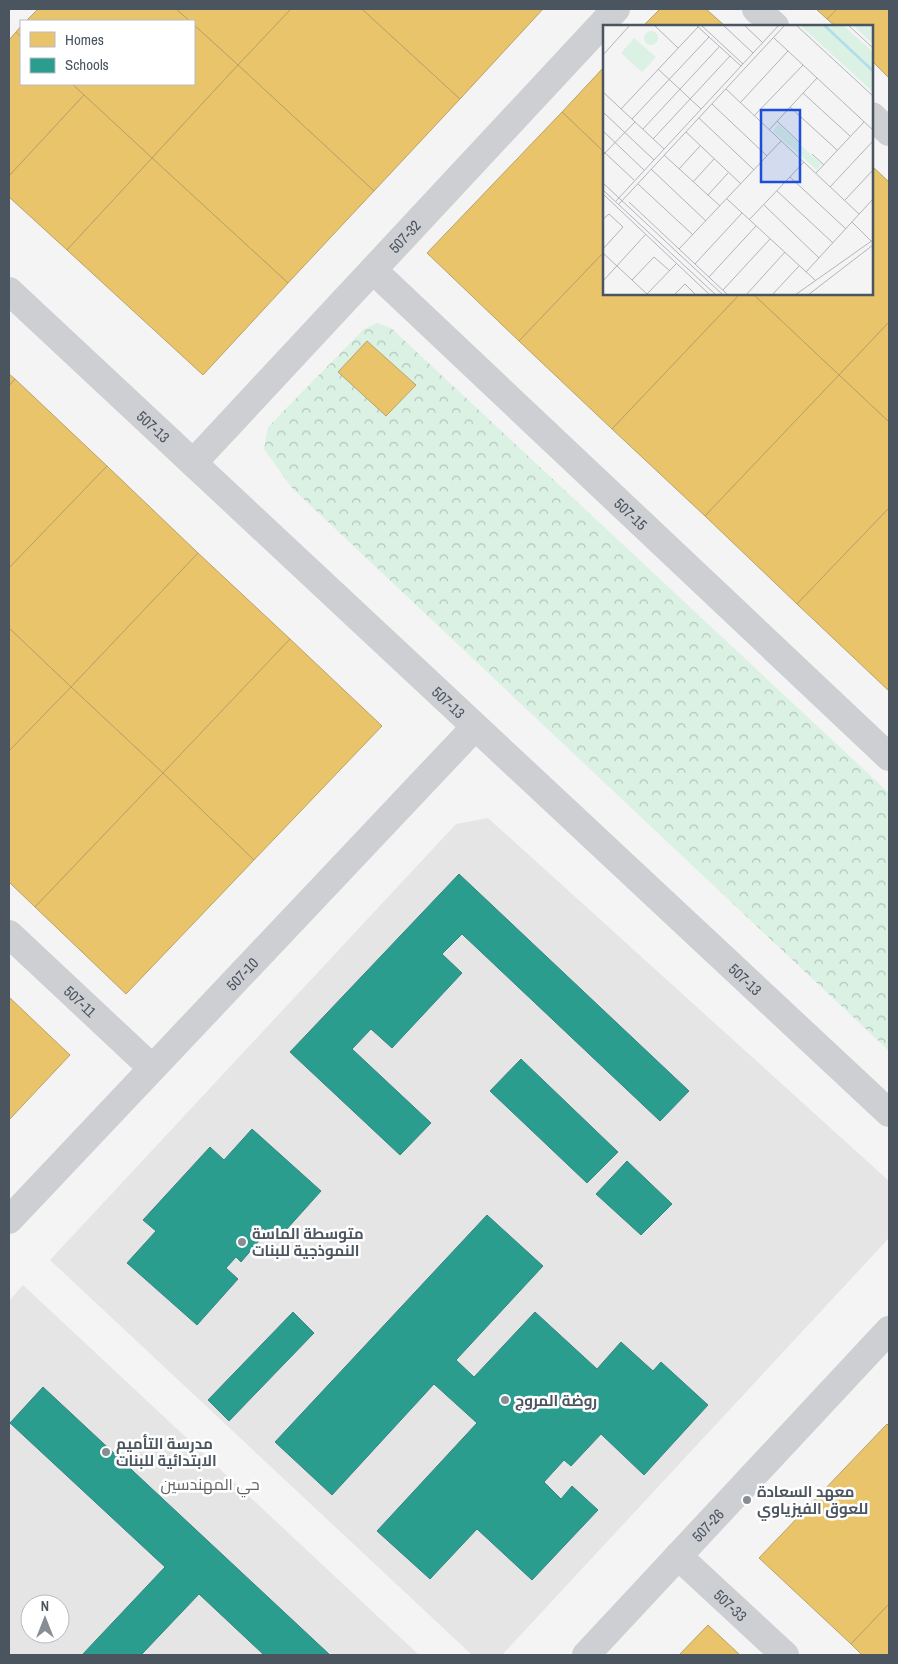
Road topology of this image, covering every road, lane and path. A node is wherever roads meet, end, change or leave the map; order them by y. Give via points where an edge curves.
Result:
1 (616, 9) edge
2 (756, 9) edge
3 (774, 25) edge
4 (873, 117) edge
5 (889, 132) edge
6 (373, 270) junction
7 (9, 291) edge
8 (193, 463) junction
9 (475, 727) junction
10 (889, 757) edge
11 (9, 934) edge
12 (152, 1068) junction
13 (889, 1113) edge
14 (9, 1220) edge
15 (889, 1330) edge
16 (678, 1556) junction
17 (586, 1655) edge
18 (785, 1655) edge

1 - 6 street, 507-32
2 - 3 street
4 - 5 street
6 - 8 street, 507-32
6 - 10 street, 507-15
7 - 8 street, 507-13
8 - 9 street, 507-13
9 - 12 street, 507-10
9 - 13 street, 507-13
11 - 12 street, 507-11
12 - 14 street, 507-10
15 - 16 street, 507-26
16 - 17 street, 507-26
16 - 18 street, 507-33

